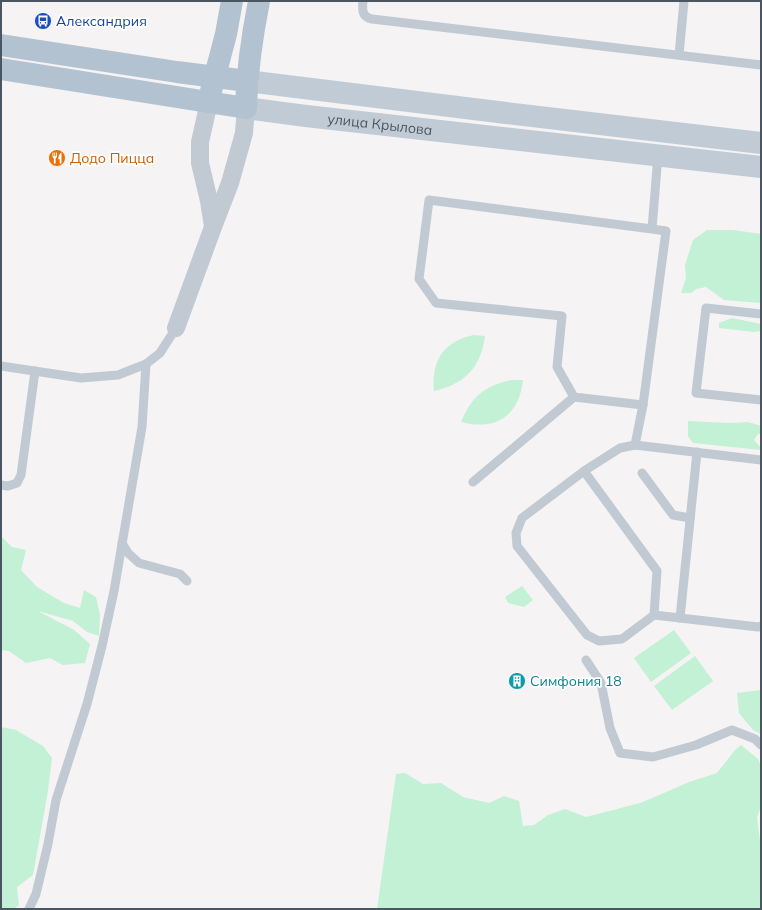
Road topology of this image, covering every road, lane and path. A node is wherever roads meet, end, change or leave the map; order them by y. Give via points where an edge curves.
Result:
1 (232, 1) edge
2 (259, 1) edge
3 (363, 1) edge
4 (684, 1) edge
5 (1, 45) edge
6 (679, 55) junction
7 (761, 65) edge
8 (1, 69) edge
9 (214, 77) junction
10 (247, 81) junction
11 (209, 102) junction
12 (246, 108) junction
13 (761, 143) edge
14 (658, 155) junction
15 (761, 167) edge
16 (213, 227) junction
17 (652, 229) junction
18 (761, 314) edge
19 (176, 328) joint
20 (146, 364) junction
21 (1, 366) edge
22 (35, 371) junction
23 (574, 397) junction
24 (761, 400) edge
25 (643, 406) junction
26 (636, 445) junction
27 (697, 452) junction
28 (761, 460) edge
29 (584, 471) junction
30 (642, 473) dead end
31 (473, 482) dead end
32 (1, 485) edge
33 (690, 518) junction
34 (122, 543) junction
35 (187, 581) dead end
36 (654, 615) junction
37 (680, 618) junction
38 (761, 626) edge
39 (586, 660) dead end
40 (761, 745) edge
41 (29, 909) edge

1 - 9 main road
2 - 10 main road
3 - 6 lane via 362,12 372,19
4 - 6 lane
5 - 9 main road, улица Крылова
6 - 7 lane
8 - 11 main road, улица Крылова
9 - 10 main road, улица Крылова
9 - 11 main road
10 - 12 main road
10 - 13 main road, улица Крылова
11 - 12 main road, улица Крылова
11 - 16 street via 200,142 200,163 210,201
12 - 14 main road, улица Крылова
12 - 16 street via 244,133 230,183
14 - 15 main road, улица Крылова
14 - 17 lane
16 - 19 street
17 - 23 lane via 429,200 418,279 436,303 562,316 557,367
17 - 25 lane via 666,231
18 - 24 lane via 706,308 696,393
19 - 20 lane via 160,353
20 - 22 lane via 118,375 81,378
20 - 34 lane via 142,427
21 - 22 lane
22 - 32 lane via 21,475 17,483
23 - 25 lane
23 - 31 lane
25 - 26 lane
26 - 27 lane
26 - 29 lane via 620,448
27 - 28 lane
27 - 33 lane
29 - 36 lane via 657,571
29 - 36 lane via 522,518 516,534 517,546 587,635 599,641 622,639
30 - 33 lane via 673,515
33 - 37 lane
34 - 35 lane via 139,563 180,574
34 - 41 lane via 102,646 87,704 56,800 36,894
36 - 37 lane
37 - 38 lane
39 - 40 lane via 601,683 610,728 620,753 653,757 696,745 732,730 755,739

